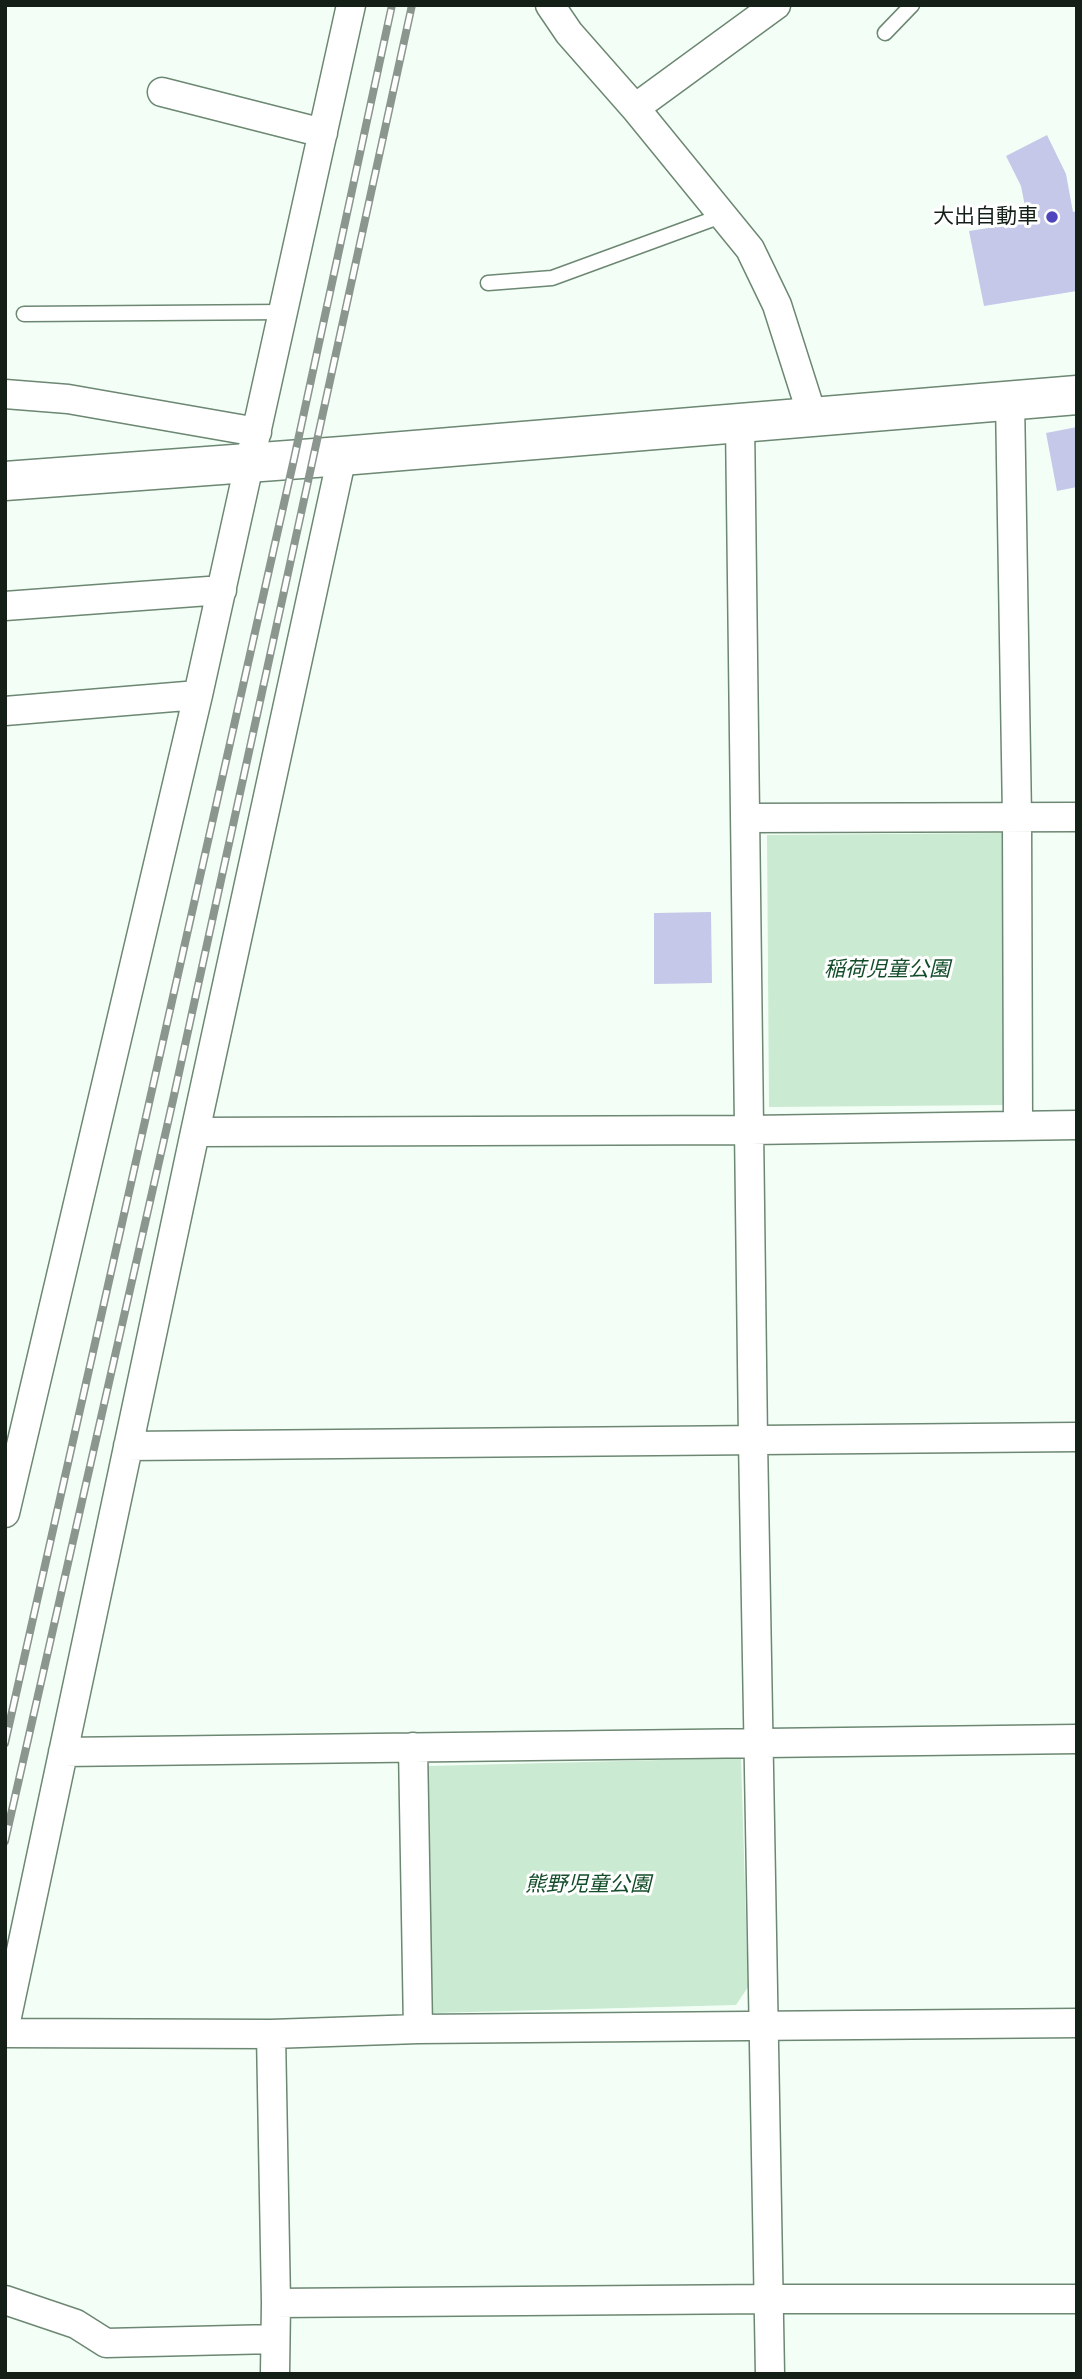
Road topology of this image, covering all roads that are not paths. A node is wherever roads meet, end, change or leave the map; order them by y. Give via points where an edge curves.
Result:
1 (351, 5) edge
2 (550, 5) edge
3 (776, 5) edge
4 (912, 5) edge
5 (886, 33) dead end
6 (162, 92) dead end
7 (635, 108) junction
8 (323, 133) junction
9 (724, 215) junction
10 (488, 284) dead end
11 (284, 312) junction
12 (24, 314) dead end
13 (5, 394) edge
14 (1077, 395) edge
15 (1010, 400) junction
16 (812, 415) junction
17 (740, 422) junction
18 (254, 447) junction
19 (342, 456) junction
20 (5, 481) edge
21 (222, 590) junction
22 (5, 606) edge
23 (198, 695) junction
24 (5, 711) edge
25 (1017, 817) junction
26 (1077, 817) edge
27 (745, 818) junction
28 (1018, 1124) junction
29 (1077, 1125) edge
30 (751, 1130) junction
31 (195, 1132) junction
32 (1077, 1437) edge
33 (753, 1440) junction
34 (128, 1446) junction
35 (5, 1513) edge
36 (1077, 1739) edge
37 (758, 1742) junction
38 (413, 1747) junction
39 (63, 1752) junction
40 (1077, 2023) edge
41 (766, 2025) junction
42 (5, 2026) edge
43 (418, 2029) junction
44 (5, 2033) edge
45 (271, 2034) junction
46 (769, 2299) junction
47 (1077, 2299) edge
48 (5, 2300) edge
49 (276, 2303) junction
50 (275, 2339) junction
51 (275, 2374) edge
52 (770, 2374) edge

1 - 8 street
2 - 7 street
3 - 7 street
4 - 5 lane
6 - 8 street
7 - 9 street
8 - 11 street
9 - 10 lane via 552,278
9 - 16 street via 750,248 777,305
11 - 12 lane
11 - 18 street
13 - 18 street via 68,399
14 - 15 street
15 - 16 street
15 - 25 street
16 - 17 street
17 - 19 street
17 - 27 street
18 - 19 street
18 - 20 street
18 - 21 street
19 - 31 street
21 - 22 street
21 - 23 street
23 - 24 street
23 - 35 street
25 - 26 street
25 - 27 street
25 - 28 street
27 - 30 street
28 - 29 street
28 - 30 street
30 - 31 street
30 - 33 street
31 - 34 street
32 - 33 street
33 - 34 street
33 - 37 street
34 - 39 street
36 - 37 street
37 - 38 street
37 - 41 street
38 - 39 street
38 - 43 street
39 - 42 street
40 - 41 street
41 - 43 street
41 - 46 street
43 - 45 street
44 - 45 street
45 - 49 street
46 - 47 street
46 - 49 street
46 - 52 street
48 - 50 street via 76,2324 106,2343
49 - 50 street
50 - 51 street

